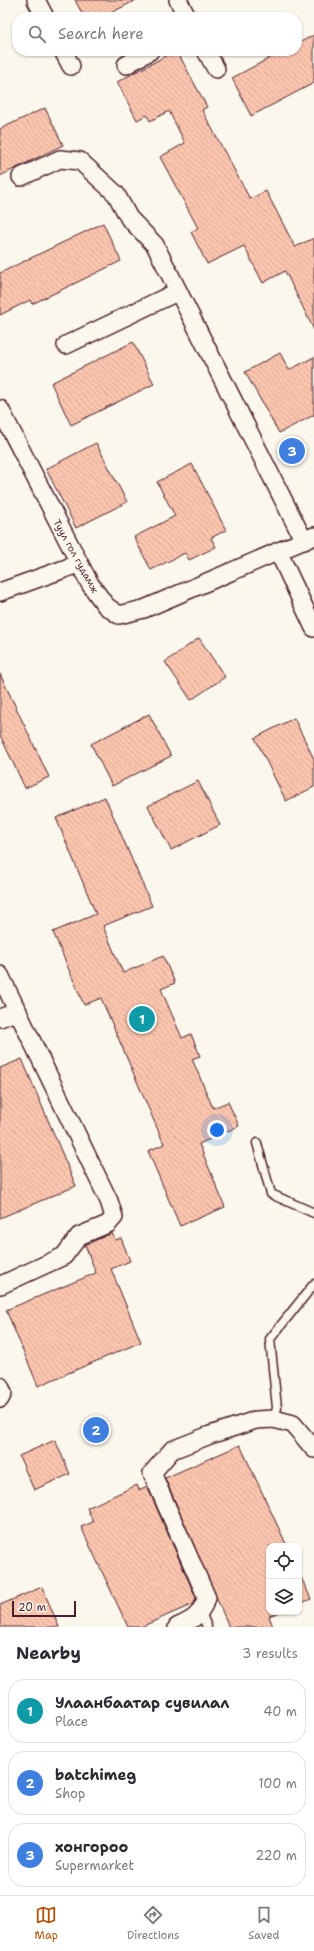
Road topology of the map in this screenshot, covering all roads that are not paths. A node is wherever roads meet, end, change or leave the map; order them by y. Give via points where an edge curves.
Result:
1 (36, 0) edge
2 (178, 0) edge
3 (42, 12) edge
4 (184, 12) edge
5 (66, 56) edge
6 (141, 56) edge
7 (209, 56) edge
8 (126, 65) dead end
9 (71, 66) dead end
10 (216, 69) dead end
11 (21, 177) dead end
12 (177, 292) junction
13 (66, 345) dead end
14 (0, 409) edge
15 (309, 538) edge
16 (278, 551) junction
17 (78, 564) junction
18 (0, 592) edge
19 (314, 628) edge
20 (0, 975) edge
21 (18, 1011) junction
22 (0, 1018) edge
23 (257, 1143) dead end
24 (314, 1214) edge
25 (314, 1284) edge
26 (1, 1286) dead end
27 (0, 1386) edge
28 (0, 1399) edge
29 (274, 1419) junction
30 (314, 1449) edge
31 (204, 1620) edge
32 (177, 1627) edge

1 - 3 street
2 - 4 street
5 - 9 street
6 - 8 street
7 - 10 street
11 - 12 street via 60,159 80,161 116,194 129,218 155,245
12 - 13 street
12 - 15 street
14 - 17 street, Туул гол гудамж
15 - 16 street, Туул гол гудамж
16 - 17 street, Туул гол гудамж via 144,609 119,615 106,606
16 - 19 street
17 - 18 street
20 - 21 street
21 - 22 street
21 - 26 street via 109,1201 114,1217 108,1224 79,1236 64,1256
23 - 24 lane via 271,1194
25 - 29 lane via 270,1339 277,1408
27 - 28 street via 3,1393
29 - 30 street via 293,1424
29 - 31 street via 256,1420 172,1450 152,1473 207,1598
31 - 32 street via 194,1620

